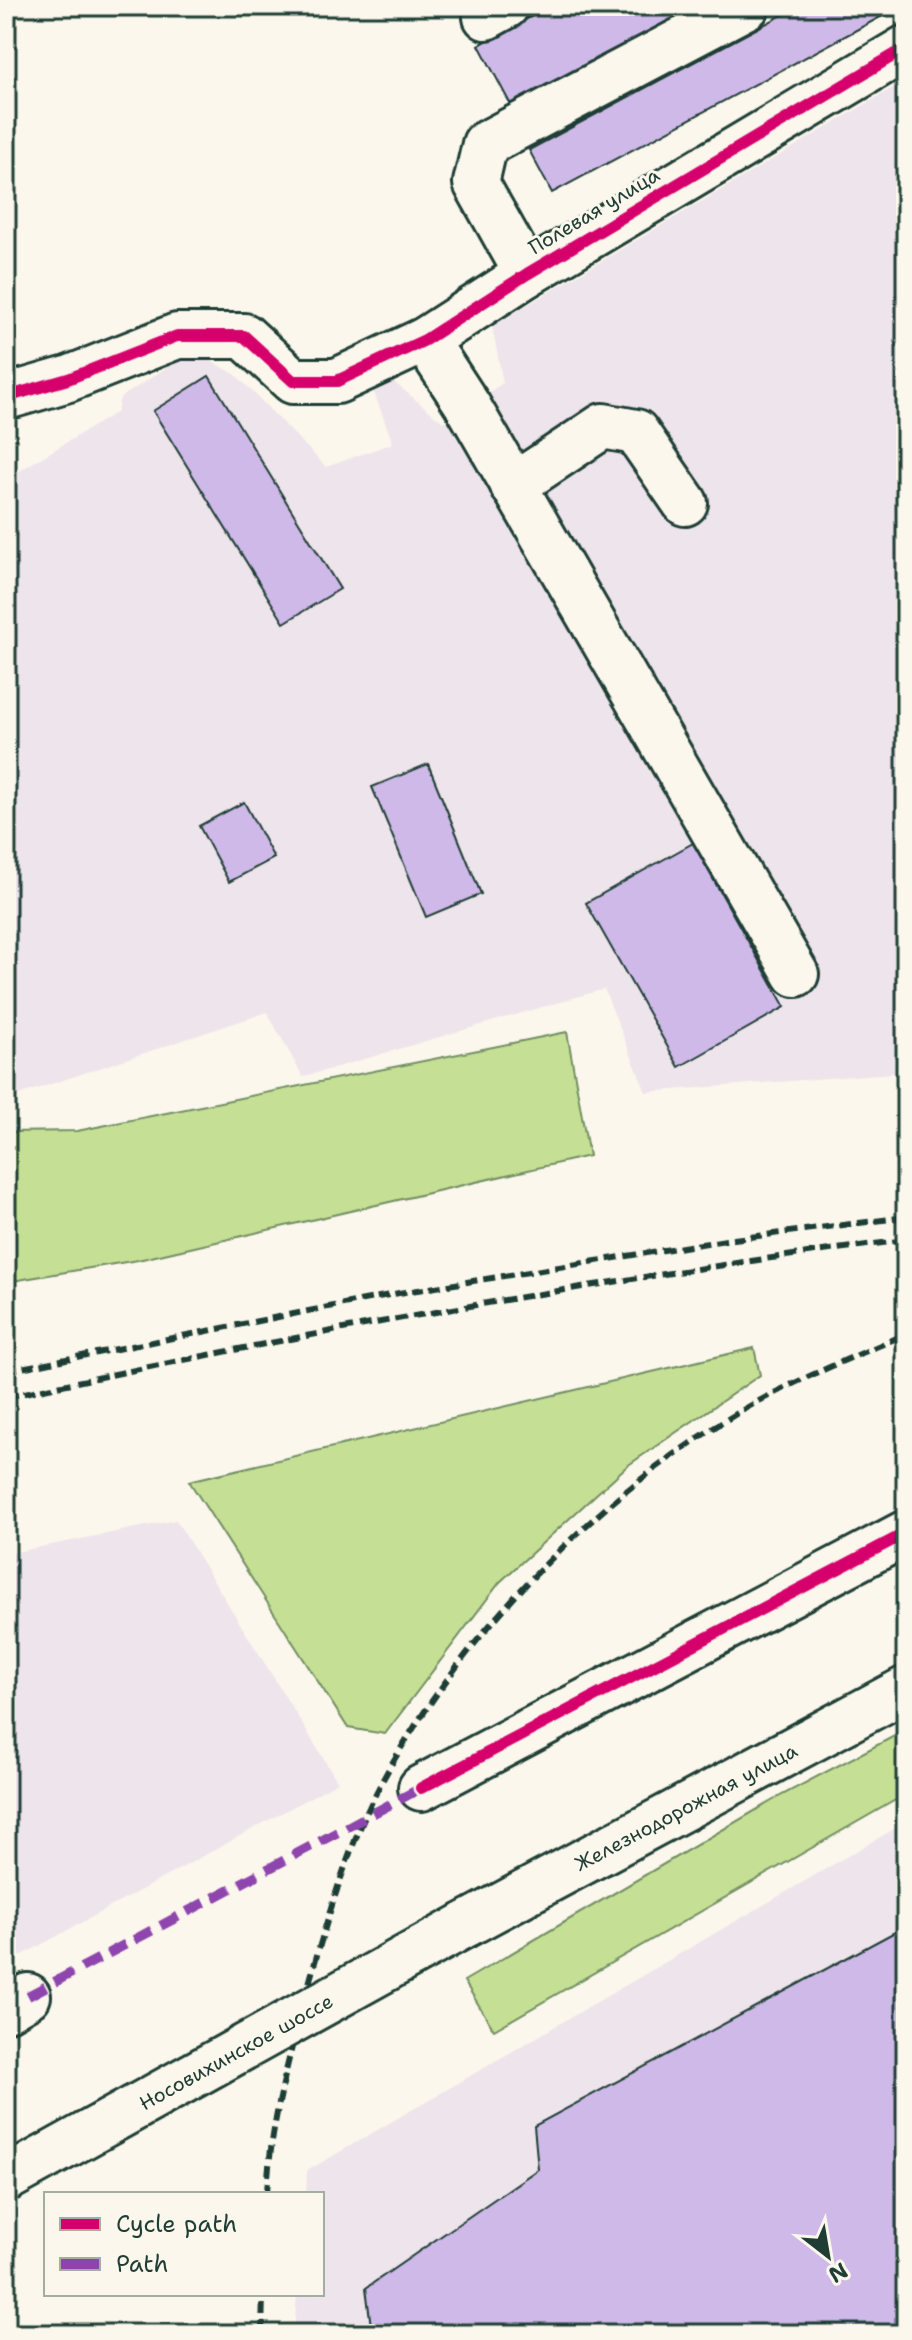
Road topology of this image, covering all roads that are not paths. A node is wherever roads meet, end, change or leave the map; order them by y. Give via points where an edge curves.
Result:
1 (747, 6) edge
2 (906, 48) edge
3 (527, 274) junction
4 (425, 340) junction
5 (6, 397) edge
6 (513, 486) junction
7 (685, 503) dead end
8 (796, 974) dead end
9 (906, 1533) edge
10 (906, 1689) edge
11 (421, 1788) dead end
12 (465, 1925) joint
13 (6, 2179) edge

1 - 3 street via 485,144 476,183
2 - 3 street, Полевая улица
3 - 4 street, Полевая улица
4 - 5 street, Полевая улица via 337,381 293,381 244,336 177,336
4 - 6 street
6 - 7 street via 603,426 636,432
6 - 8 street
9 - 11 street
10 - 12 street, Железнодорожная улица
12 - 13 street, Носовихинское шоссе, bridge

